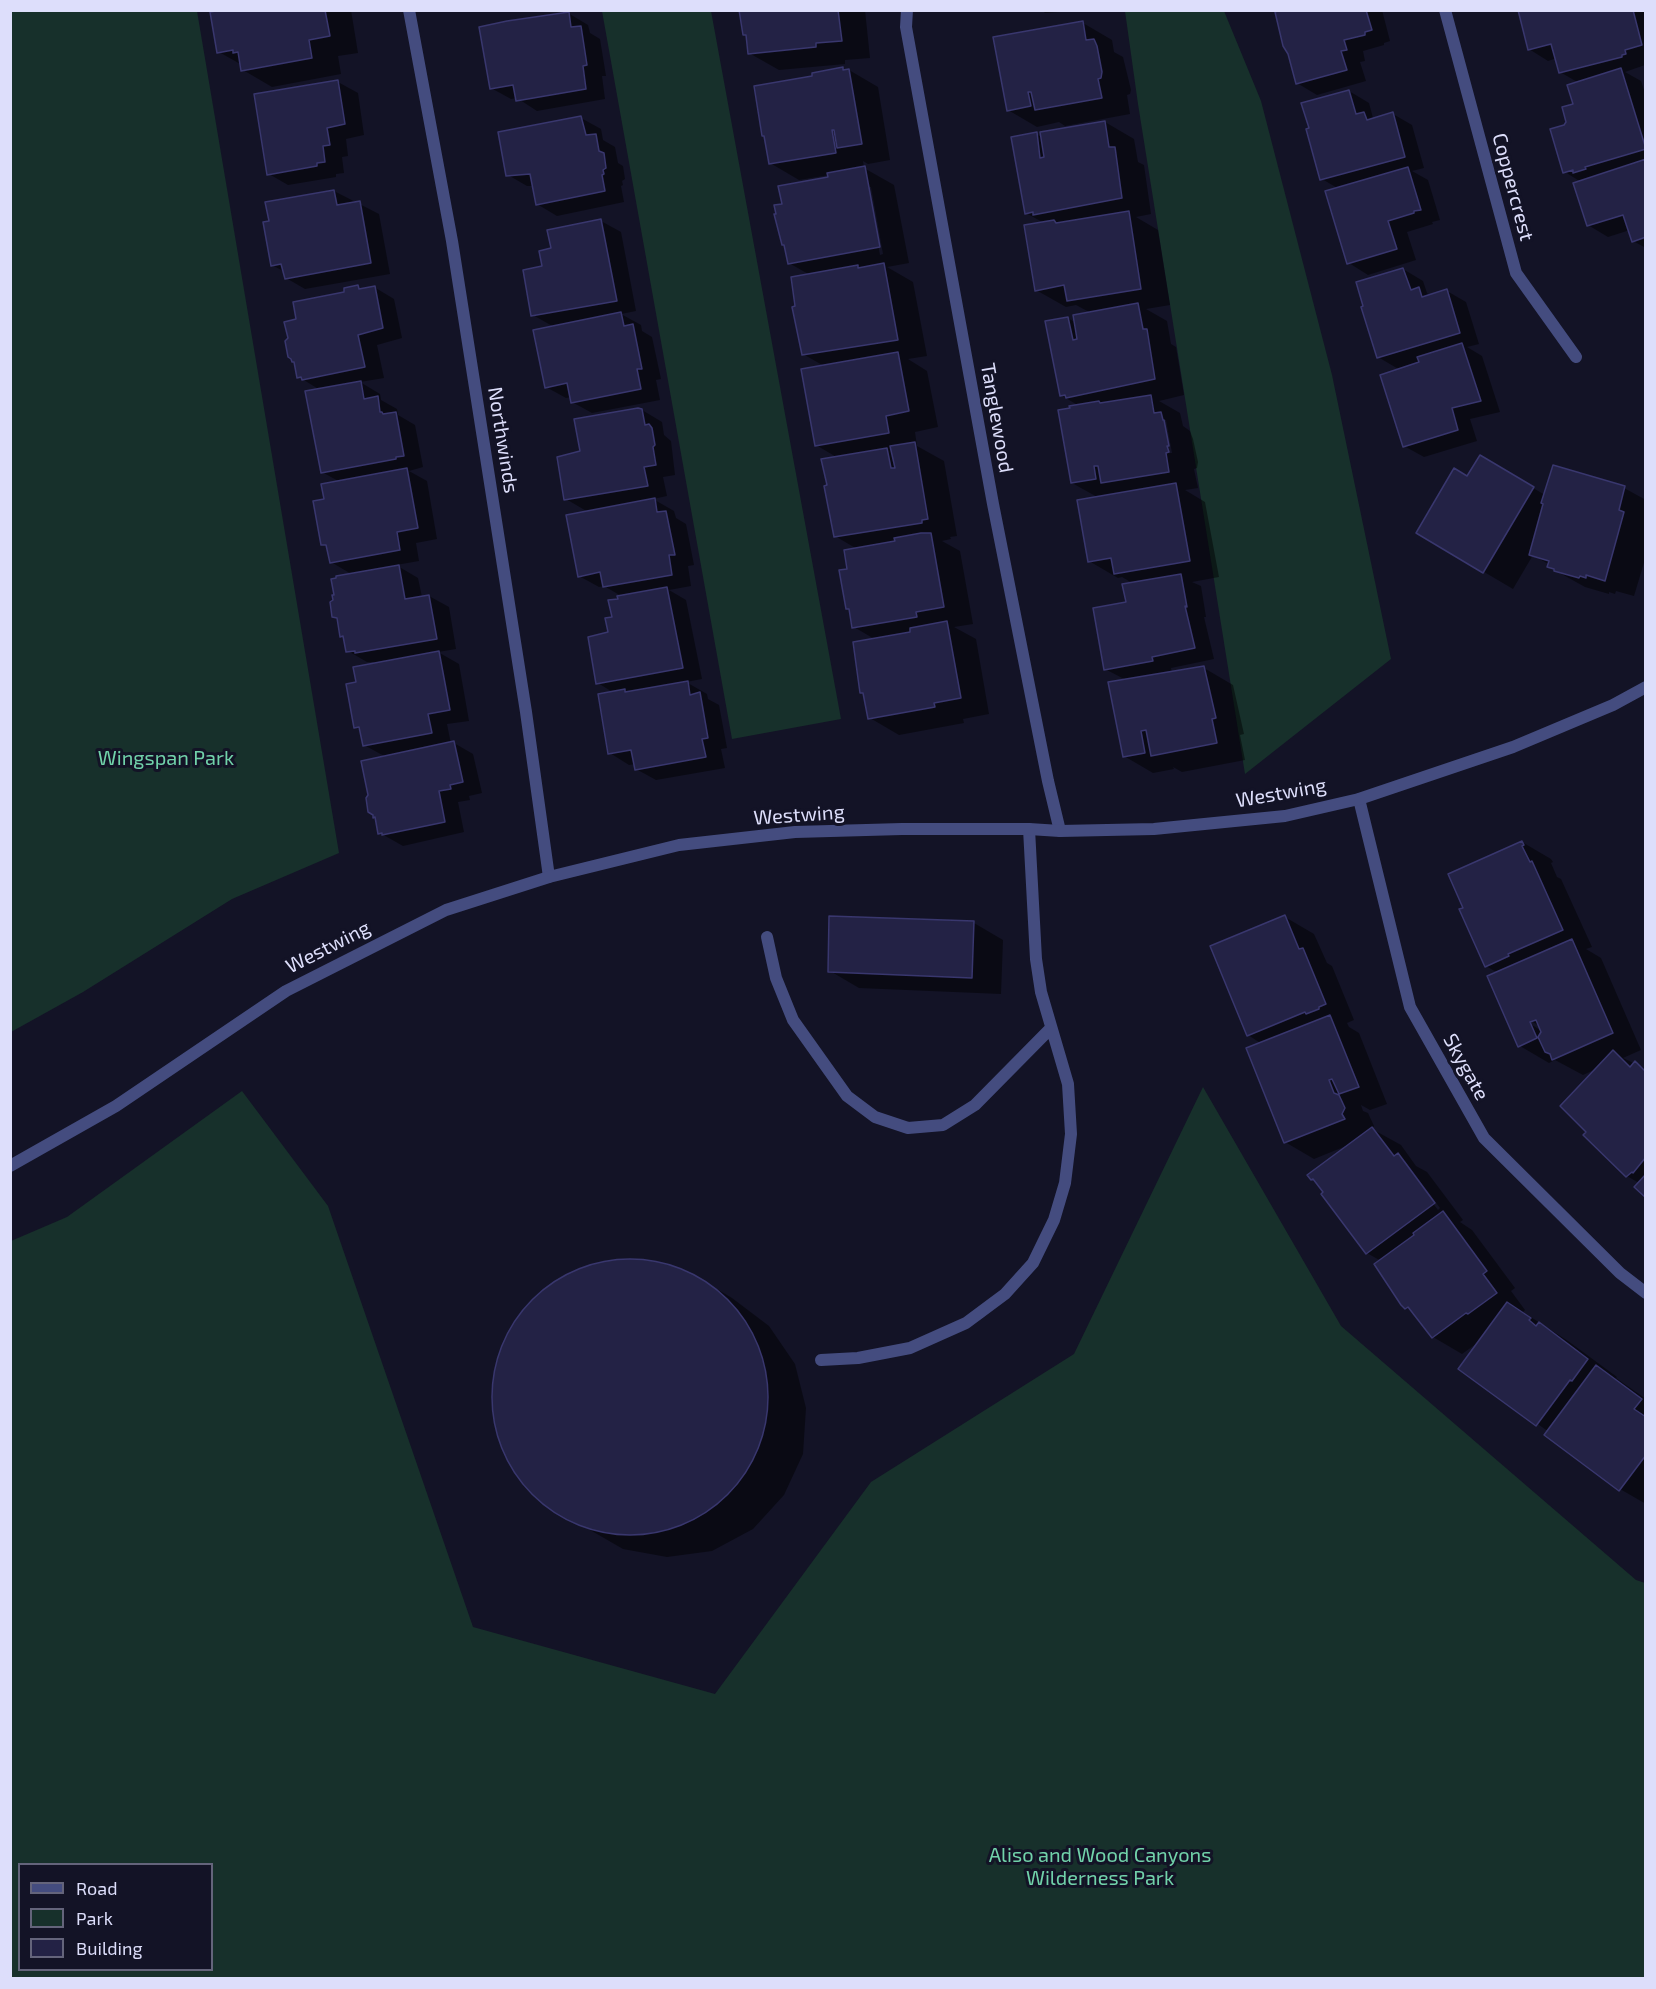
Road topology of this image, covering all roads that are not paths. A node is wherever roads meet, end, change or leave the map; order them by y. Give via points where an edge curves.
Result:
1 (409, 10) edge
2 (907, 10) edge
3 (1445, 10) edge
4 (1576, 357) dead end
5 (1646, 687) edge
6 (1359, 799) junction
7 (1029, 829) junction
8 (1060, 831) junction
9 (549, 877) junction
10 (767, 937) dead end
11 (1051, 1029) junction
12 (10, 1166) edge
13 (1646, 1293) edge
14 (821, 1360) dead end

1 - 9 street, Northwinds via 452,241
2 - 8 street, Tanglewood via 906,27 993,504
3 - 4 street, Coppercrest via 1516,273
5 - 6 street, Westwing via 1513,747
6 - 8 street, Westwing via 1274,817 1154,829
6 - 13 street, Skygate via 1410,1007 1484,1138 1620,1273
7 - 8 street, Westwing
7 - 9 street, Westwing via 795,832 679,845
7 - 11 street via 1036,959
9 - 12 street, Westwing via 446,910 286,991 116,1106
10 - 11 street via 776,978 793,1020 847,1096 875,1117 908,1128 943,1125 975,1105
11 - 14 street via 1068,1084 1071,1134 1060,1201 1033,1263 1005,1294 966,1323 910,1348

